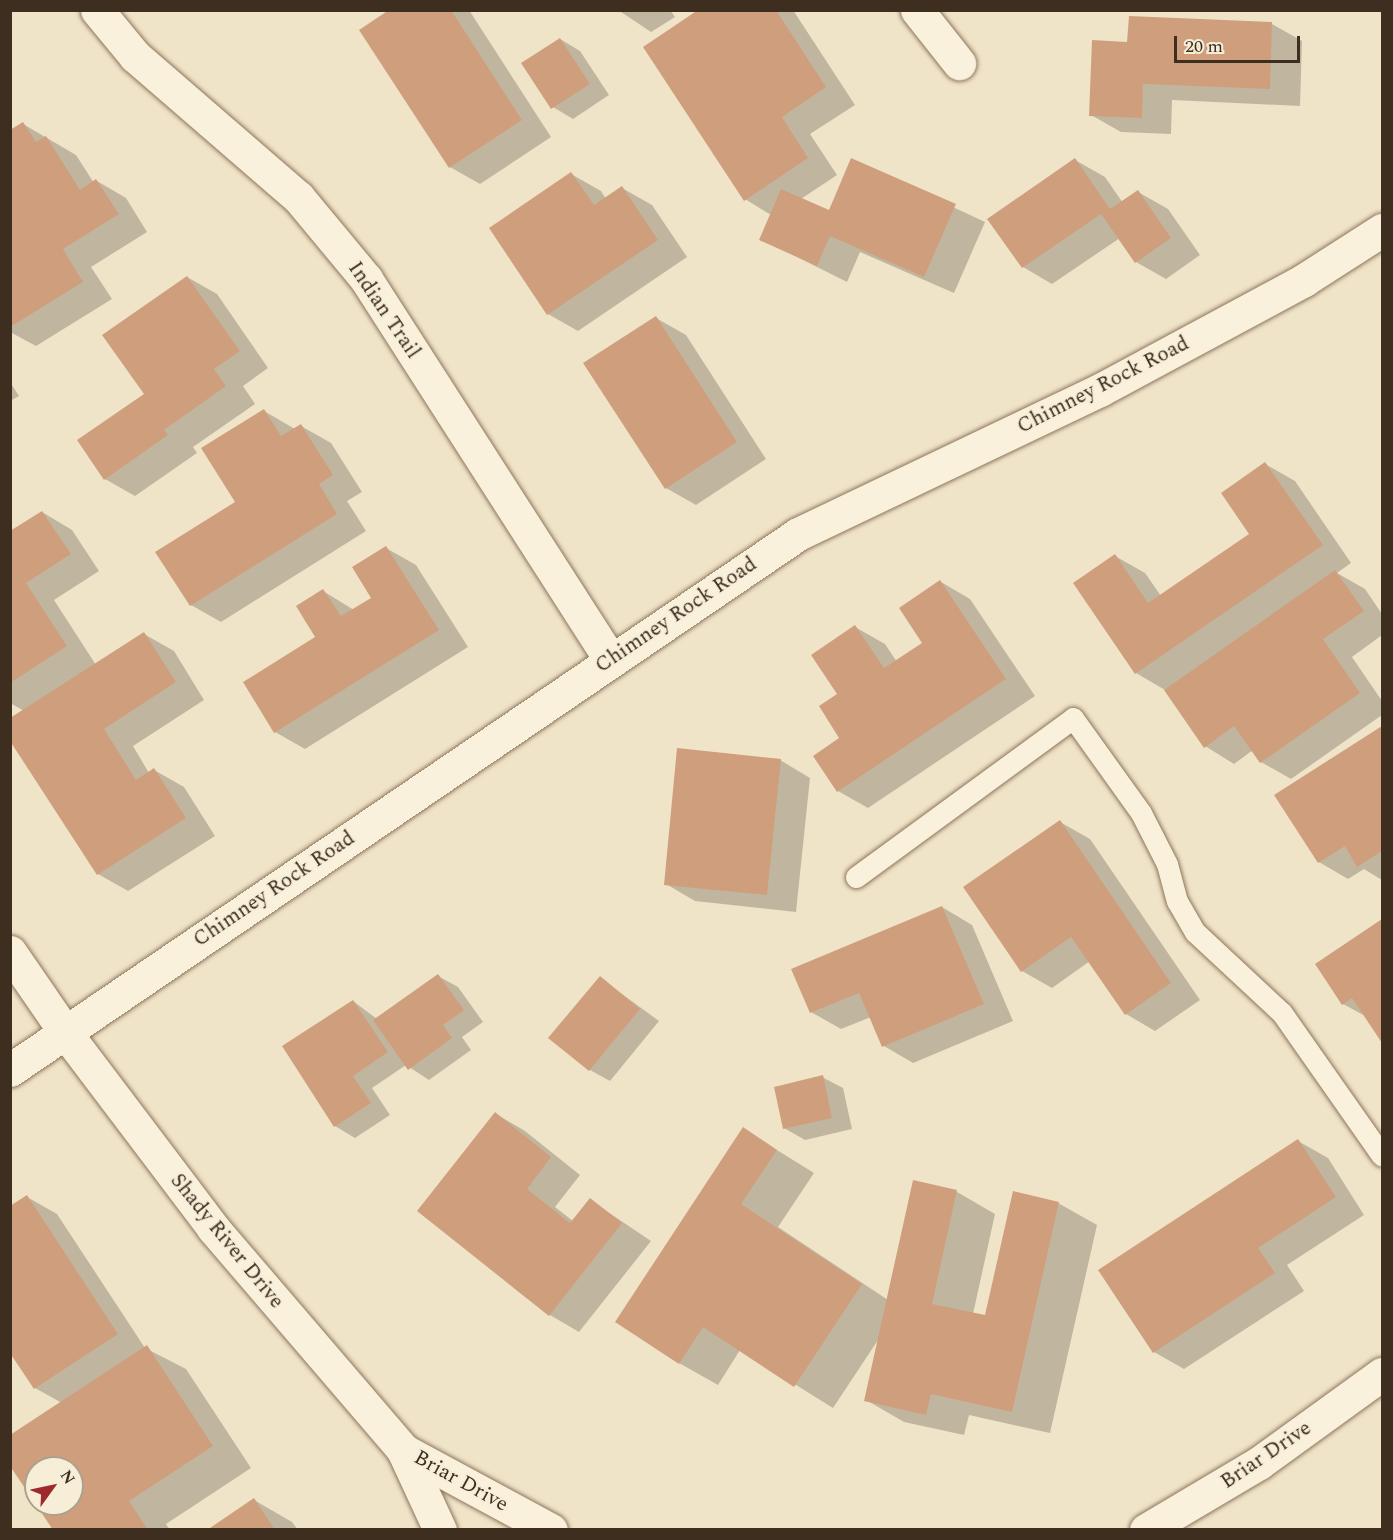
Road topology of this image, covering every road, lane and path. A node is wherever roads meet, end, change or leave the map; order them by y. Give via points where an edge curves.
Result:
1 (97, 10) edge
2 (917, 10) edge
3 (959, 63) dead end
4 (1383, 230) edge
5 (610, 659) junction
6 (856, 877) dead end
7 (10, 952) edge
8 (65, 1032) junction
9 (10, 1071) edge
10 (1383, 1156) edge
11 (1383, 1374) edge
12 (403, 1450) junction
13 (440, 1530) edge
14 (551, 1530) edge
15 (1146, 1530) edge

1 - 5 street, Indian Trail via 135,56 297,198 366,279
2 - 3 street
4 - 5 street, Chimney Rock Road via 1304,280 1100,390 798,534
5 - 8 street, Chimney Rock Road
6 - 10 lane via 1073,718 1141,813 1167,864 1177,901 1195,932 1282,1013
7 - 8 street, Shady River Drive
8 - 9 street, Chimney Rock Road
8 - 12 street, Shady River Drive via 213,1228
11 - 15 street, Briar Drive via 1259,1463
12 - 13 street, Shady River Drive
12 - 14 street, Briar Drive

